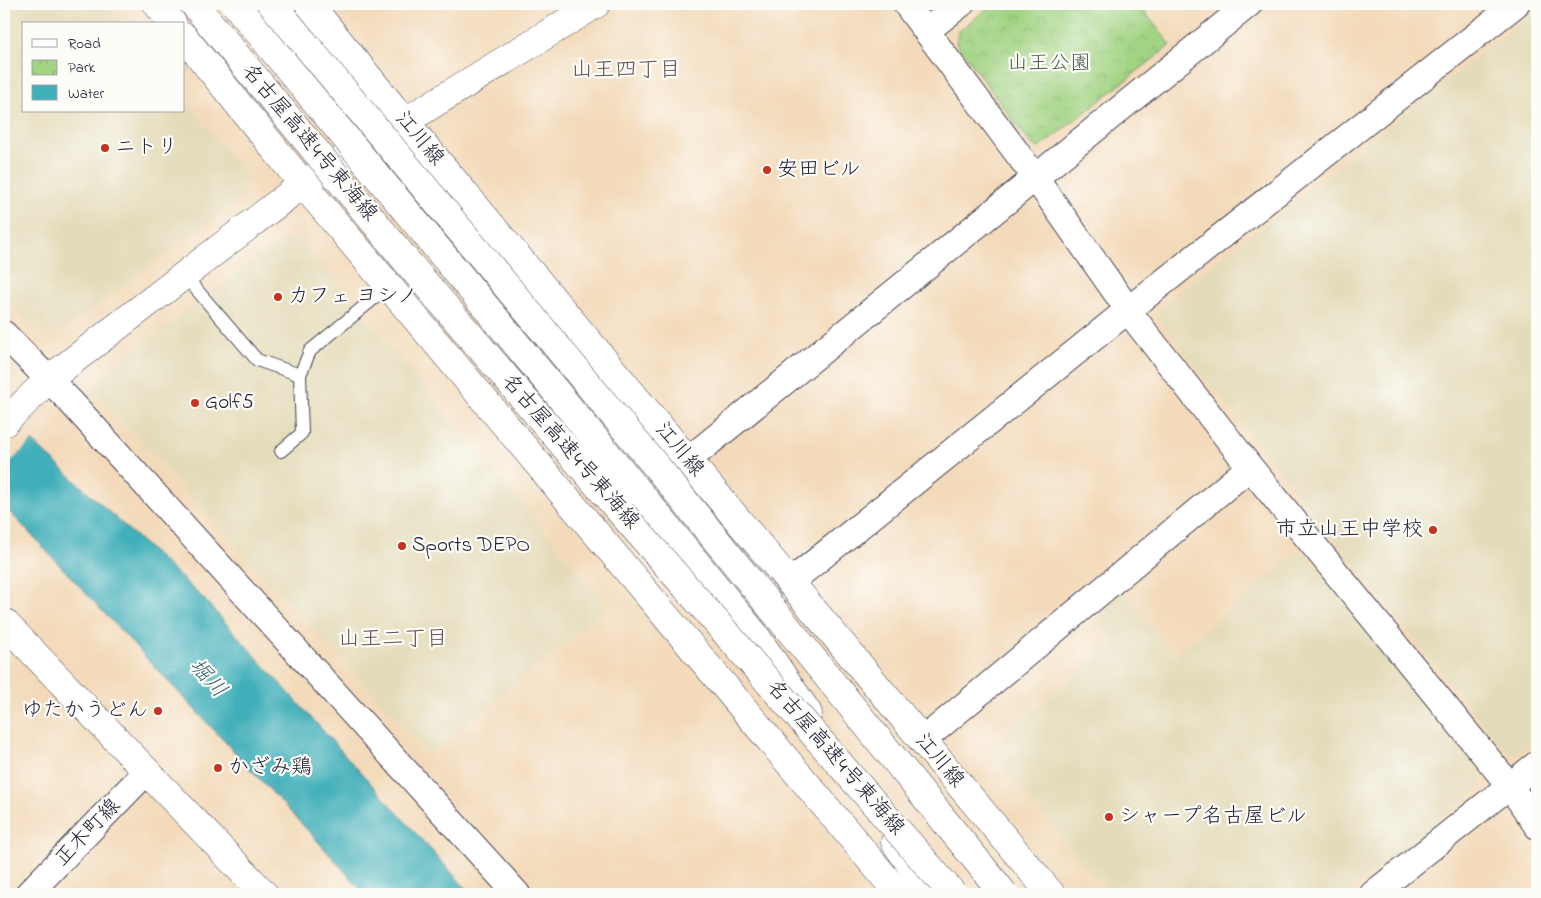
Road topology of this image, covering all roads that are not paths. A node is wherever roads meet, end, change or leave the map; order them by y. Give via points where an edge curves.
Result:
1 (157, 4) edge
2 (194, 4) edge
3 (235, 4) edge
4 (272, 4) edge
5 (309, 4) edge
6 (596, 4) edge
7 (906, 4) edge
8 (961, 4) edge
9 (1250, 4) edge
10 (1516, 4) edge
11 (171, 22) edge
12 (926, 31) junction
13 (185, 38) edge
14 (404, 121) junction
15 (1035, 177) junction
16 (303, 184) junction
17 (184, 275) junction
18 (388, 286) junction
19 (1128, 310) junction
20 (4, 334) edge
21 (300, 375) junction
22 (42, 386) junction
23 (4, 423) edge
24 (281, 451) dead end
25 (688, 460) junction
26 (1250, 467) junction
27 (789, 583) junction
28 (4, 622) edge
29 (922, 741) junction
30 (1537, 764) edge
31 (147, 771) junction
32 (1510, 786) junction
33 (1537, 826) edge
34 (28, 894) edge
35 (264, 894) edge
36 (517, 894) edge
37 (899, 894) edge
38 (931, 894) edge
39 (953, 894) edge
40 (1004, 894) edge
41 (1051, 894) edge
42 (1373, 894) edge

1 - 11 main road
2 - 39 main road, 名古屋高速4号東海線, bridge via 409,264
3 - 38 main road, bridge via 755,635
4 - 40 main road, 名古屋高速4号東海線, bridge via 661,472
5 - 14 main road, 江川線
6 - 14 main road
7 - 12 street
8 - 12 street
9 - 15 street
10 - 19 street
12 - 15 street
13 - 16 main road
14 - 16 main road
14 - 25 main road, 江川線
15 - 19 street
15 - 25 street
16 - 17 main road
16 - 18 main road
17 - 21 lane via 257,360
17 - 22 main road
18 - 21 lane via 310,351
18 - 37 main road
19 - 26 street
19 - 27 street
20 - 22 street
21 - 24 lane via 302,433
22 - 23 main road
22 - 36 street
25 - 27 main road, 江川線
26 - 29 street
26 - 32 street
27 - 29 main road, 江川線
28 - 31 main road
29 - 41 main road, 江川線
30 - 32 street
31 - 34 street, 正木町線
31 - 35 main road
32 - 33 street
32 - 42 street

